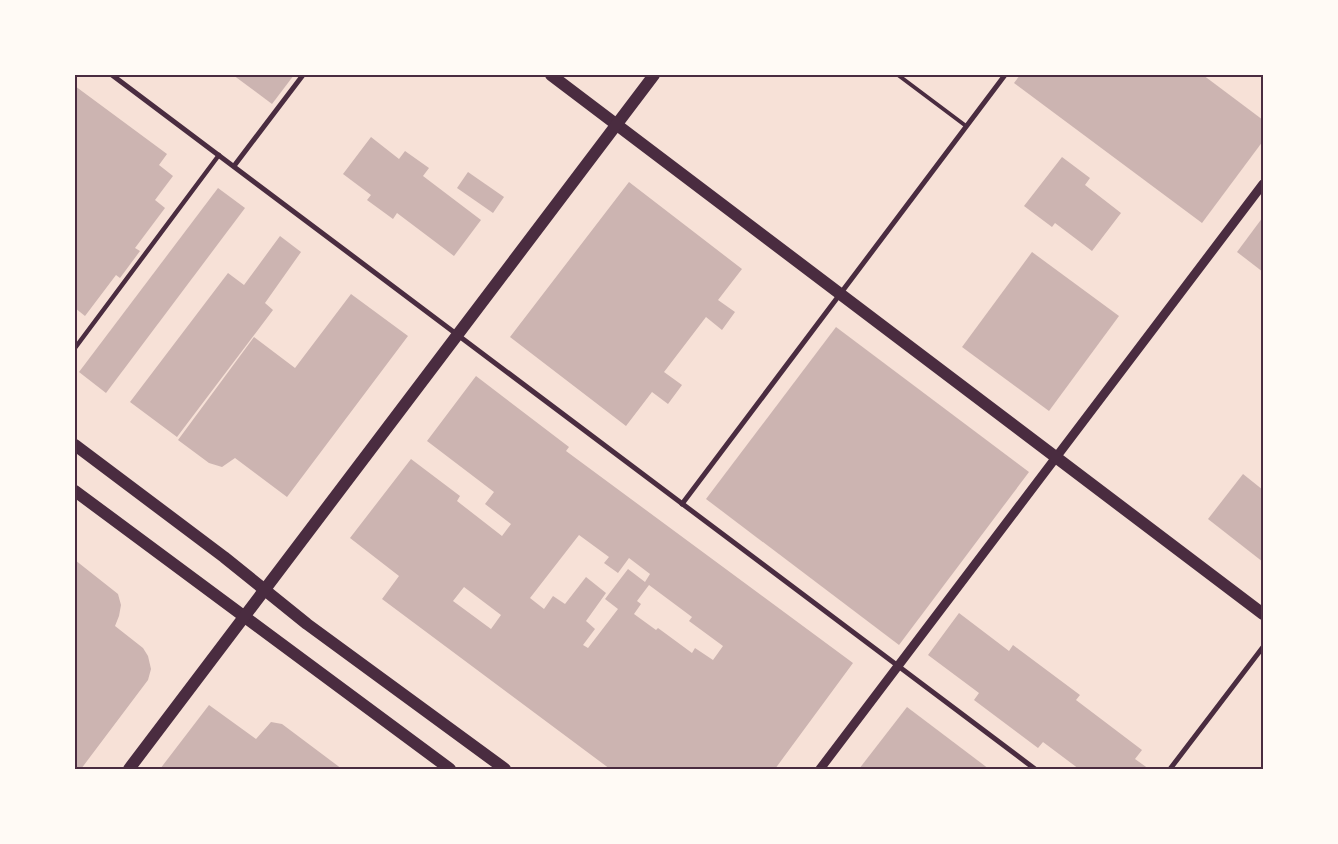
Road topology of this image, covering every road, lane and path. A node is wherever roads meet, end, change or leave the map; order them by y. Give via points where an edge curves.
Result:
1 (112, 75) edge
2 (303, 75) edge
3 (551, 75) edge
4 (654, 75) edge
5 (898, 75) edge
6 (1005, 75) edge
7 (616, 125) junction
8 (966, 126) junction
9 (219, 155) junction
10 (234, 166) junction
11 (1263, 184) edge
12 (840, 294) junction
13 (457, 334) junction
14 (75, 348) edge
15 (75, 445) edge
16 (1056, 457) junction
17 (75, 491) edge
18 (682, 504) junction
19 (264, 589) junction
20 (1263, 614) edge
21 (244, 615) junction
22 (1263, 647) edge
23 (898, 666) junction
24 (129, 769) edge
25 (450, 769) edge
26 (505, 769) edge
27 (820, 769) edge
28 (1035, 769) edge
29 (1170, 769) edge

1 - 9 street
2 - 10 street
3 - 7 main road
4 - 7 main road
5 - 8 lane
6 - 8 street
7 - 12 main road
7 - 13 main road
8 - 12 street
9 - 10 street
9 - 14 street
10 - 13 street
11 - 16 street
12 - 16 main road
12 - 18 street
13 - 18 street
13 - 19 main road
15 - 19 main road
16 - 20 main road
16 - 23 street
17 - 21 main road
18 - 23 street
19 - 21 main road
19 - 26 main road
21 - 24 main road
21 - 25 main road
22 - 29 street
23 - 27 street
23 - 28 street

